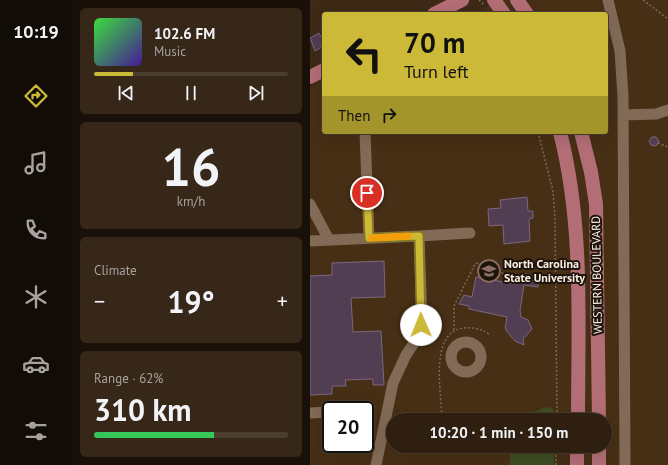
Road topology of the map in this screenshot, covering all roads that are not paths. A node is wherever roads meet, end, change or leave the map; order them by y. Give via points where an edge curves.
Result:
1 (462, 0) edge
2 (517, 0) edge
3 (608, 0) edge
4 (488, 2) edge
5 (438, 12) edge
6 (501, 12) edge
7 (526, 12) edge
8 (668, 110) edge
9 (623, 115) junction
10 (365, 134) edge
11 (560, 134) edge
12 (582, 134) edge
13 (310, 204) edge
14 (470, 233) dead end
15 (419, 236) junction
16 (369, 238) junction
17 (329, 240) junction
18 (310, 241) edge
19 (322, 412) edge
20 (310, 413) edge
21 (578, 413) edge
22 (599, 413) edge
23 (577, 453) edge
24 (599, 453) edge
25 (376, 465) edge
26 (577, 465) edge
27 (599, 465) edge
28 (625, 465) edge

1 - 5 main road
2 - 7 main road
3 - 9 street via 620,51
4 - 6 main road
8 - 9 street via 656,114
9 - 28 street
10 - 16 street
11 - 21 main road, WESTERN BOULEVARD via 576,220
12 - 22 main road, WESTERN BOULEVARD via 596,204
13 - 17 street
14 - 15 street
15 - 16 street
15 - 25 street via 421,325 416,340 393,383
16 - 17 street
17 - 18 street
19 - 20 street
23 - 26 main road
24 - 27 main road

